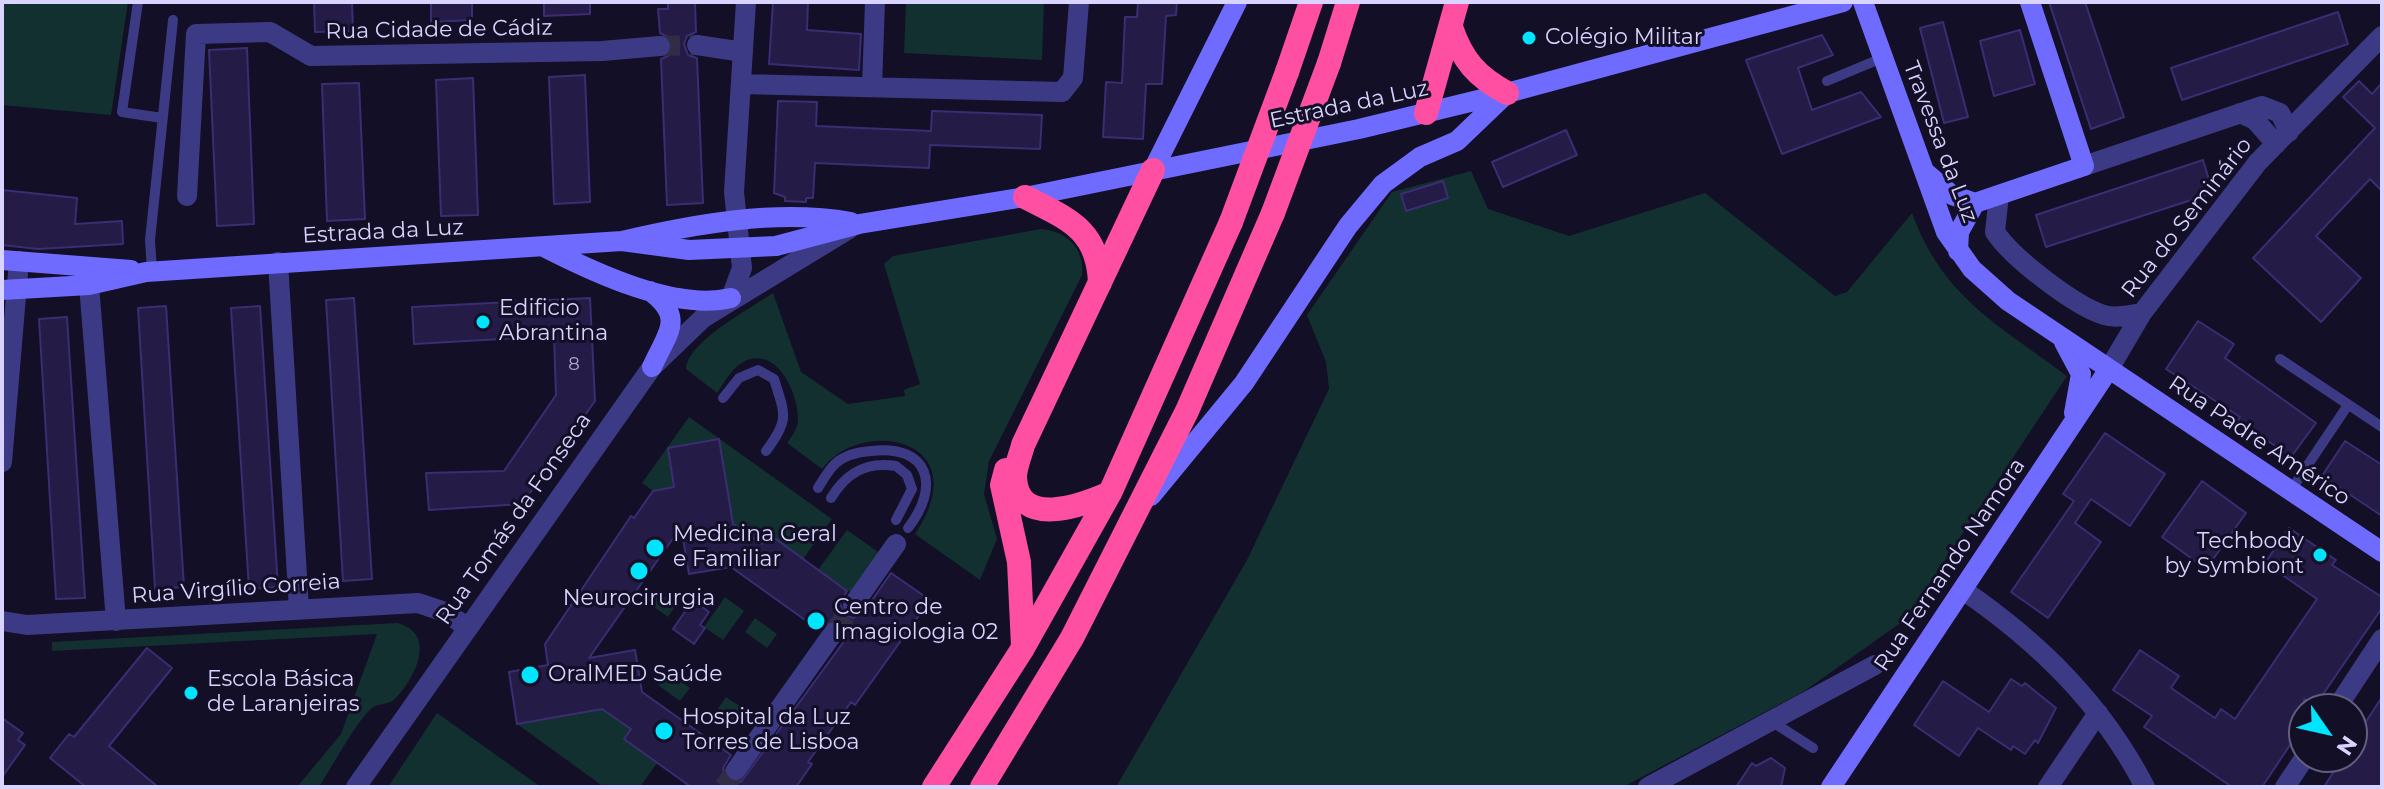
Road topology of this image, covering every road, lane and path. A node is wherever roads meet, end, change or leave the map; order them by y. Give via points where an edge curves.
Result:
1 (138, 2) edge
2 (746, 2) edge
3 (875, 2) edge
4 (1079, 2) edge
5 (1237, 2) edge
6 (1311, 2) edge
7 (1348, 2) edge
8 (1457, 2) edge
9 (1843, 2) edge
10 (1863, 2) edge
11 (2030, 2) edge
12 (1793, 7) edge
13 (173, 20) dead end
14 (1451, 27) junction
15 (2382, 36) edge
16 (697, 45) tunnel mouth
17 (660, 46) tunnel mouth
18 (743, 52) junction
19 (1882, 58) junction
20 (1827, 81) dead end
21 (741, 84) junction
22 (872, 87) junction
23 (1507, 93) junction
24 (1426, 113) junction
25 (162, 118) junction
26 (2283, 138) junction
27 (2084, 166) junction
28 (1922, 168) junction
29 (1153, 170) junction
30 (1999, 195) junction
31 (187, 196) dead end
32 (1025, 197) junction
33 (1975, 203) junction
34 (737, 222) junction
35 (859, 224) junction
36 (622, 241) junction
37 (544, 247) junction
38 (739, 248) junction
39 (1958, 251) junction
40 (10, 261) edge
41 (278, 262) junction
42 (149, 272) junction
43 (1100, 283) junction
44 (89, 285) junction
45 (647, 288) junction
46 (9, 289) edge
47 (731, 298) junction
48 (2142, 313) junction
49 (2059, 335) junction
50 (2280, 359) dead end
51 (652, 367) junction
52 (2109, 369) junction
53 (723, 398) dead end
54 (2348, 405) junction
55 (2382, 427) edge
56 (2069, 430) junction
57 (1023, 445) junction
58 (766, 451) dead end
59 (2, 461) edge
60 (818, 488) dead end
61 (2291, 490) junction
62 (1110, 493) junction
63 (831, 498) dead end
64 (896, 520) dead end
65 (1131, 521) junction
66 (902, 536) joint
67 (2382, 552) edge
68 (1963, 590) junction
69 (853, 605) tunnel mouth
70 (299, 609) junction
71 (2, 621) edge
72 (116, 621) junction
73 (467, 627) junction
74 (834, 632) tunnel mouth
75 (2382, 639) edge
76 (1023, 648) junction
77 (1875, 665) dead end
78 (2347, 693) edge
79 (2098, 713) junction
80 (1770, 720) junction
81 (1813, 748) dead end
82 (736, 770) tunnel mouth
83 (1672, 779) edge
84 (356, 787) edge
85 (934, 787) edge
86 (982, 787) edge
87 (1648, 787) edge
88 (1831, 787) edge
89 (2048, 787) edge
90 (2145, 787) edge

1 - 25 lane via 122,112
2 - 18 street
3 - 22 street
4 - 22 street via 1073,78 1062,92
5 - 29 main road
6 - 62 highway, bridge via 1231,222
7 - 65 highway, bridge via 1273,213 1187,411
8 - 14 highway
9 - 12 main road, Estrada da Luz
10 - 19 main road, Travessa da Luz
11 - 27 main road
12 - 23 main road, Estrada da Luz
13 - 25 lane
14 - 23 highway via 1470,68
14 - 24 highway
15 - 26 street, Rua do Seminário
16 - 18 street
17 - 31 street, Rua Cidade de Cádiz via 311,56 270,32 196,34
18 - 21 street
19 - 20 lane
19 - 28 main road, Travessa da Luz
21 - 22 street
21 - 34 street
23 - 24 main road, Estrada da Luz
23 - 65 main road via 1457,141 1420,157 1383,184 1348,226 1244,383
24 - 29 main road, Estrada da Luz
25 - 42 lane
26 - 27 street via 2274,108 2262,106
26 - 48 street, Rua do Seminário via 2258,162
27 - 30 main road
28 - 33 main road via 1952,195
28 - 39 main road, Travessa da Luz
29 - 32 main road, Estrada da Luz
29 - 43 highway
30 - 33 main road
30 - 48 street, Travessa da Luz via 1995,232 2020,262 2093,311 2108,316
32 - 35 main road, Estrada da Luz
32 - 43 highway via 1088,236
33 - 39 main road via 1959,232
34 - 35 main road, Estrada da Luz via 814,216
34 - 36 main road, Estrada da Luz via 687,226
34 - 38 street
35 - 38 main road, Estrada da Luz via 776,246
35 - 47 street, Rua Tomás da Fonseca
36 - 37 main road, Estrada da Luz
36 - 38 main road, Estrada da Luz via 689,250
37 - 41 main road, Estrada da Luz
37 - 45 main road via 608,280
38 - 47 street via 742,268
39 - 49 main road, Travessa da Luz via 1987,285
40 - 42 main road, Estrada da Luz
40 - 46 street
41 - 42 main road, Estrada da Luz
41 - 70 street
42 - 44 main road, Estrada da Luz
43 - 57 highway
44 - 46 main road, Estrada da Luz
44 - 72 street
45 - 47 main road via 700,301
45 - 51 main road via 671,313 670,328
46 - 59 street
47 - 51 street, Rua Tomás da Fonseca
48 - 52 street, Rua do Seminário
49 - 52 main road, Travessa da Luz
49 - 56 main road via 2081,374
50 - 54 lane
51 - 73 street, Rua Tomás da Fonseca
52 - 56 main road, Rua Fernando Namora
52 - 61 main road, Rua Padre Américo
53 - 58 lane via 747,371 758,370 774,379 786,416
54 - 55 lane
54 - 61 lane
56 - 68 main road, Rua Fernando Namora
57 - 62 highway via 1015,476 1020,494 1031,505 1051,511 1075,508
57 - 76 highway via 1008,464 1002,485 1019,562
60 - 66 lane via 845,457 890,449 905,453 920,464 927,481 925,503
61 - 67 main road, Rua Padre Américo
62 - 76 highway
63 - 64 lane via 855,470 896,466 912,489
65 - 86 highway via 1072,638
66 - 69 street
68 - 79 street via 2040,648
68 - 88 main road, Rua Fernando Namora
70 - 72 street, Rua Virgílio Correia
70 - 73 street, Rua Virgílio Correia via 418,603
71 - 72 street, Rua Virgílio Correia
73 - 84 street, Rua Tomás da Fonseca
74 - 82 street
75 - 78 street
76 - 85 highway
77 - 80 street
79 - 89 street
79 - 90 street
80 - 81 lane
80 - 83 street
83 - 87 street

